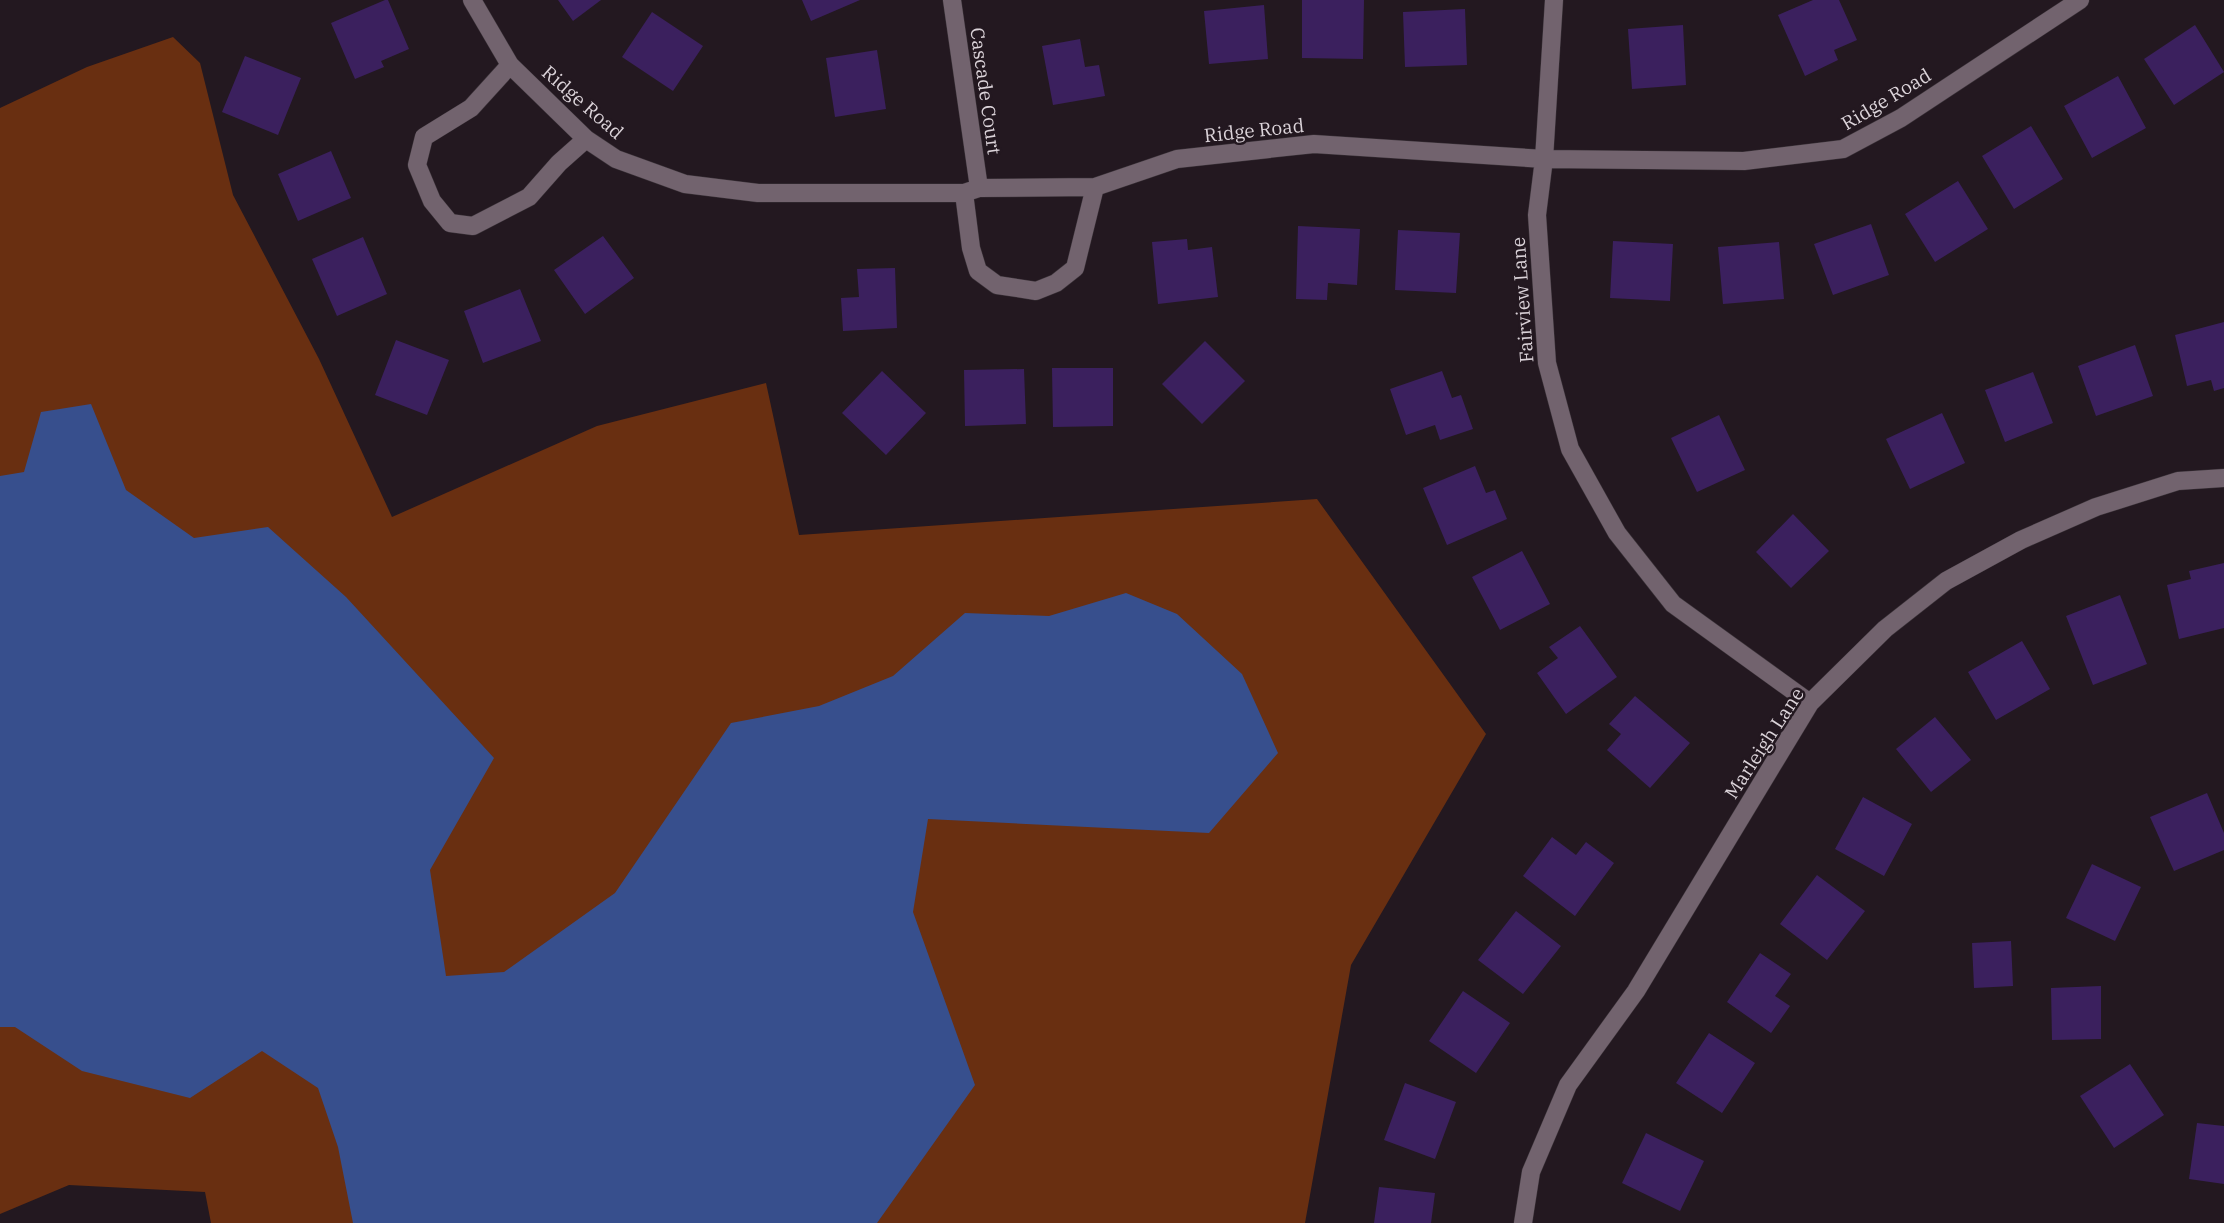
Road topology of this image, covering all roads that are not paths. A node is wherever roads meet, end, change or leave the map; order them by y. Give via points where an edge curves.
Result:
1 (472, 0) edge
2 (952, 0) edge
3 (1554, 0) edge
4 (2080, 0) edge
5 (510, 65) junction
6 (586, 139) junction
7 (1544, 159) junction
8 (1095, 187) junction
9 (971, 190) junction
10 (2224, 478) edge
11 (1810, 703) junction
12 (1523, 1223) edge

1 - 5 street, Ridge Road
2 - 9 street, Cascade Court
3 - 7 street, Fairview Lane
4 - 7 street, Ridge Road via 1901,118 1843,149 1744,161
5 - 6 street, Ridge Road
5 - 6 street via 471,108 424,137 417,165 432,201 450,223 473,226 529,197
6 - 9 street, Ridge Road via 616,159 685,184 758,193
7 - 8 street, Ridge Road via 1314,145 1177,159
7 - 11 street, Fairview Lane via 1537,215 1547,363 1570,449 1616,533 1673,604
8 - 9 street, Ridge Road
8 - 9 street, Cascade Court via 1075,268 1036,291 997,285 978,271 971,248
10 - 11 street, Marleigh Lane via 2178,481 2096,507 2021,540 1946,581 1885,629
11 - 12 street, Marleigh Lane via 1636,991 1568,1086 1531,1172

